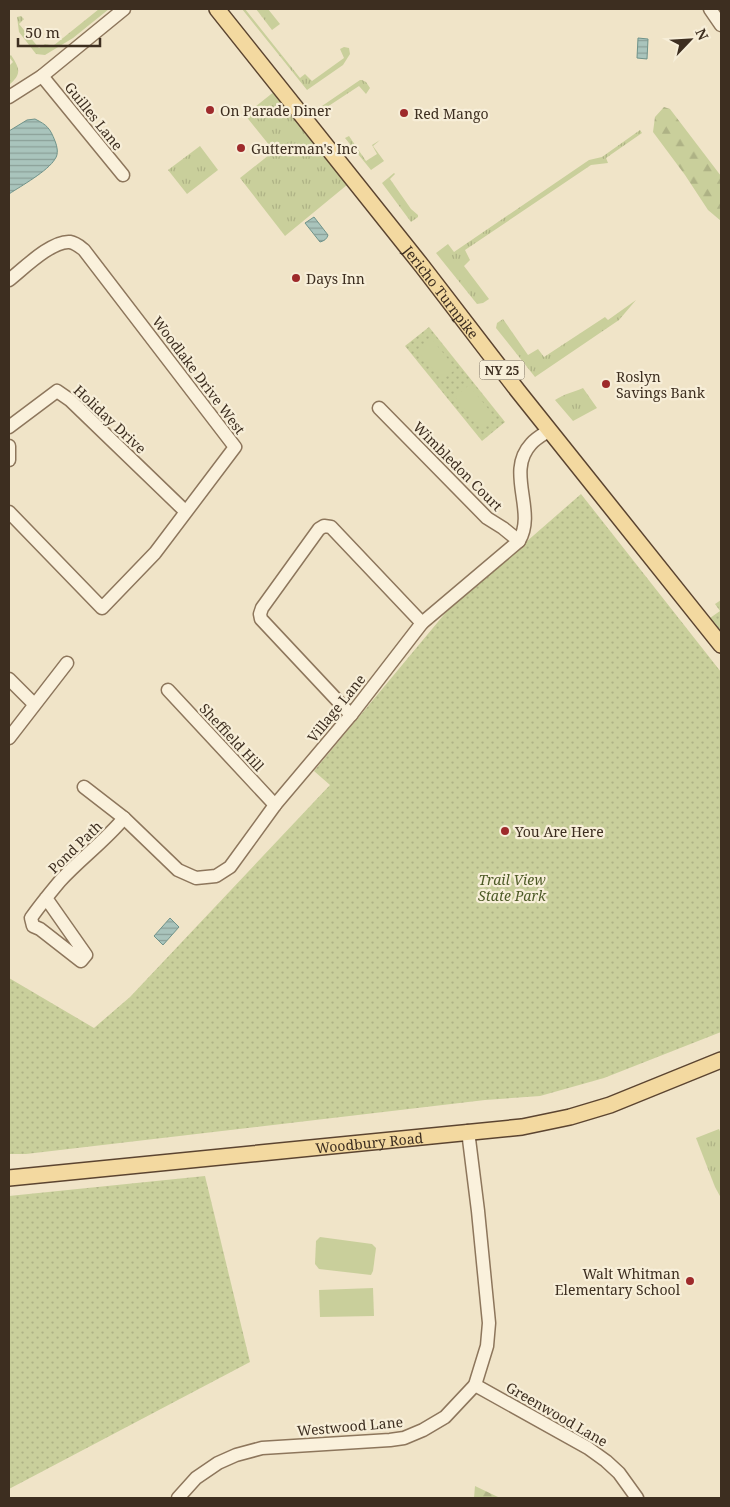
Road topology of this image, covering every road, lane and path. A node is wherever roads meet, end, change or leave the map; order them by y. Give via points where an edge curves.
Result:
1 (124, 9) edge
2 (217, 9) edge
3 (710, 9) edge
4 (721, 25) edge
5 (42, 76) junction
6 (9, 97) edge
7 (123, 175) dead end
8 (9, 280) edge
9 (379, 408) dead end
10 (9, 427) edge
11 (550, 430) junction
12 (9, 446) edge
13 (9, 460) edge
14 (9, 512) edge
15 (185, 512) junction
16 (519, 541) junction
17 (422, 624) junction
18 (721, 645) edge
19 (67, 663) dead end
20 (9, 679) edge
21 (168, 690) dead end
22 (34, 704) junction
23 (351, 715) junction
24 (9, 738) edge
25 (84, 787) dead end
26 (275, 805) junction
27 (124, 818) junction
28 (46, 898) junction
29 (721, 1060) edge
30 (468, 1131) junction
31 (9, 1178) edge
32 (475, 1385) junction
33 (178, 1498) edge
34 (637, 1498) edge

1 - 5 street
2 - 11 main road, Jericho Turnpike / NY 25
3 - 4 street
5 - 6 street
5 - 7 street, Guilles Lane
8 - 15 street, Woodlake Drive West via 56,244 68,242 78,245 218,423 235,447
9 - 16 street, Wimbledon Court via 487,518
10 - 15 street, Holiday Drive via 57,391
11 - 16 street via 531,444 523,457 520,483 525,517
11 - 18 main road, Jericho Turnpike / NY 25
12 - 13 street
14 - 15 street, Woodlake Drive West via 102,608 155,553
16 - 17 street, Village Lane
17 - 23 street, Village Lane
17 - 23 street via 331,527 320,529 260,614 261,619
19 - 22 street
20 - 22 street
21 - 26 street, Sheffield Hill
22 - 24 street
23 - 26 street, Village Lane
25 - 27 street, Village Lane
26 - 27 street, Village Lane via 230,867 216,876 196,878 178,870
27 - 28 street, Pond Path
28 - 28 street, Pond Path via 86,955 82,961 33,926 31,918
29 - 30 main road, Woodbury Road via 578,1115 522,1127
30 - 31 main road, Woodbury Road
30 - 32 street, Westwood Lane via 488,1323 487,1346
32 - 33 street, Westwood Lane via 445,1417 404,1438 262,1448 236,1454 196,1478
32 - 34 street, Greenwood Lane via 594,1452 619,1473

